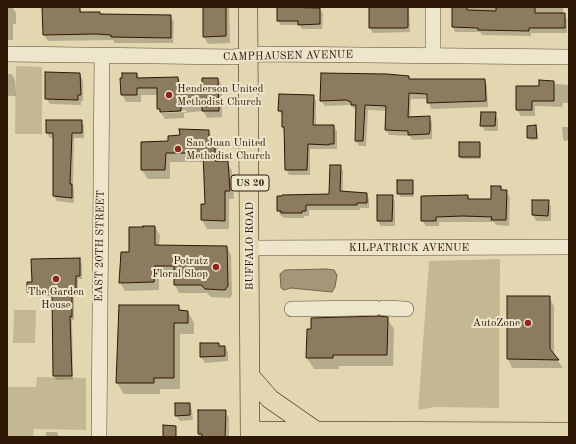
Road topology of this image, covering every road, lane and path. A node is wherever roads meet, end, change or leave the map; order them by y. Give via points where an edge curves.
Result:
1 (248, 7) edge
2 (433, 7) edge
3 (7, 54) edge
4 (102, 55) junction
5 (249, 55) junction
6 (433, 56) junction
7 (569, 57) edge
8 (569, 247) edge
9 (250, 248) junction
10 (292, 309) dead end
11 (406, 309) dead end
12 (250, 376) junction
13 (316, 431) junction
14 (569, 432) edge
15 (250, 434) edge
16 (99, 437) edge

1 - 5 main road, BUFFALO ROAD / US 20
2 - 6 street
3 - 4 street, CAMPHAUSEN AVENUE
4 - 5 street, CAMPHAUSEN AVENUE
4 - 16 street, EAST 20TH STREET
5 - 6 street, CAMPHAUSEN AVENUE
5 - 9 main road, BUFFALO ROAD / US 20
6 - 7 street, CAMPHAUSEN AVENUE
8 - 9 street, KILPATRICK AVENUE
9 - 12 main road, BUFFALO ROAD / US 20
10 - 11 street
12 - 13 main road via 278,406
12 - 15 main road, BUFFALO ROAD / US 20
13 - 14 main road, US 20
13 - 15 main road, US 20

